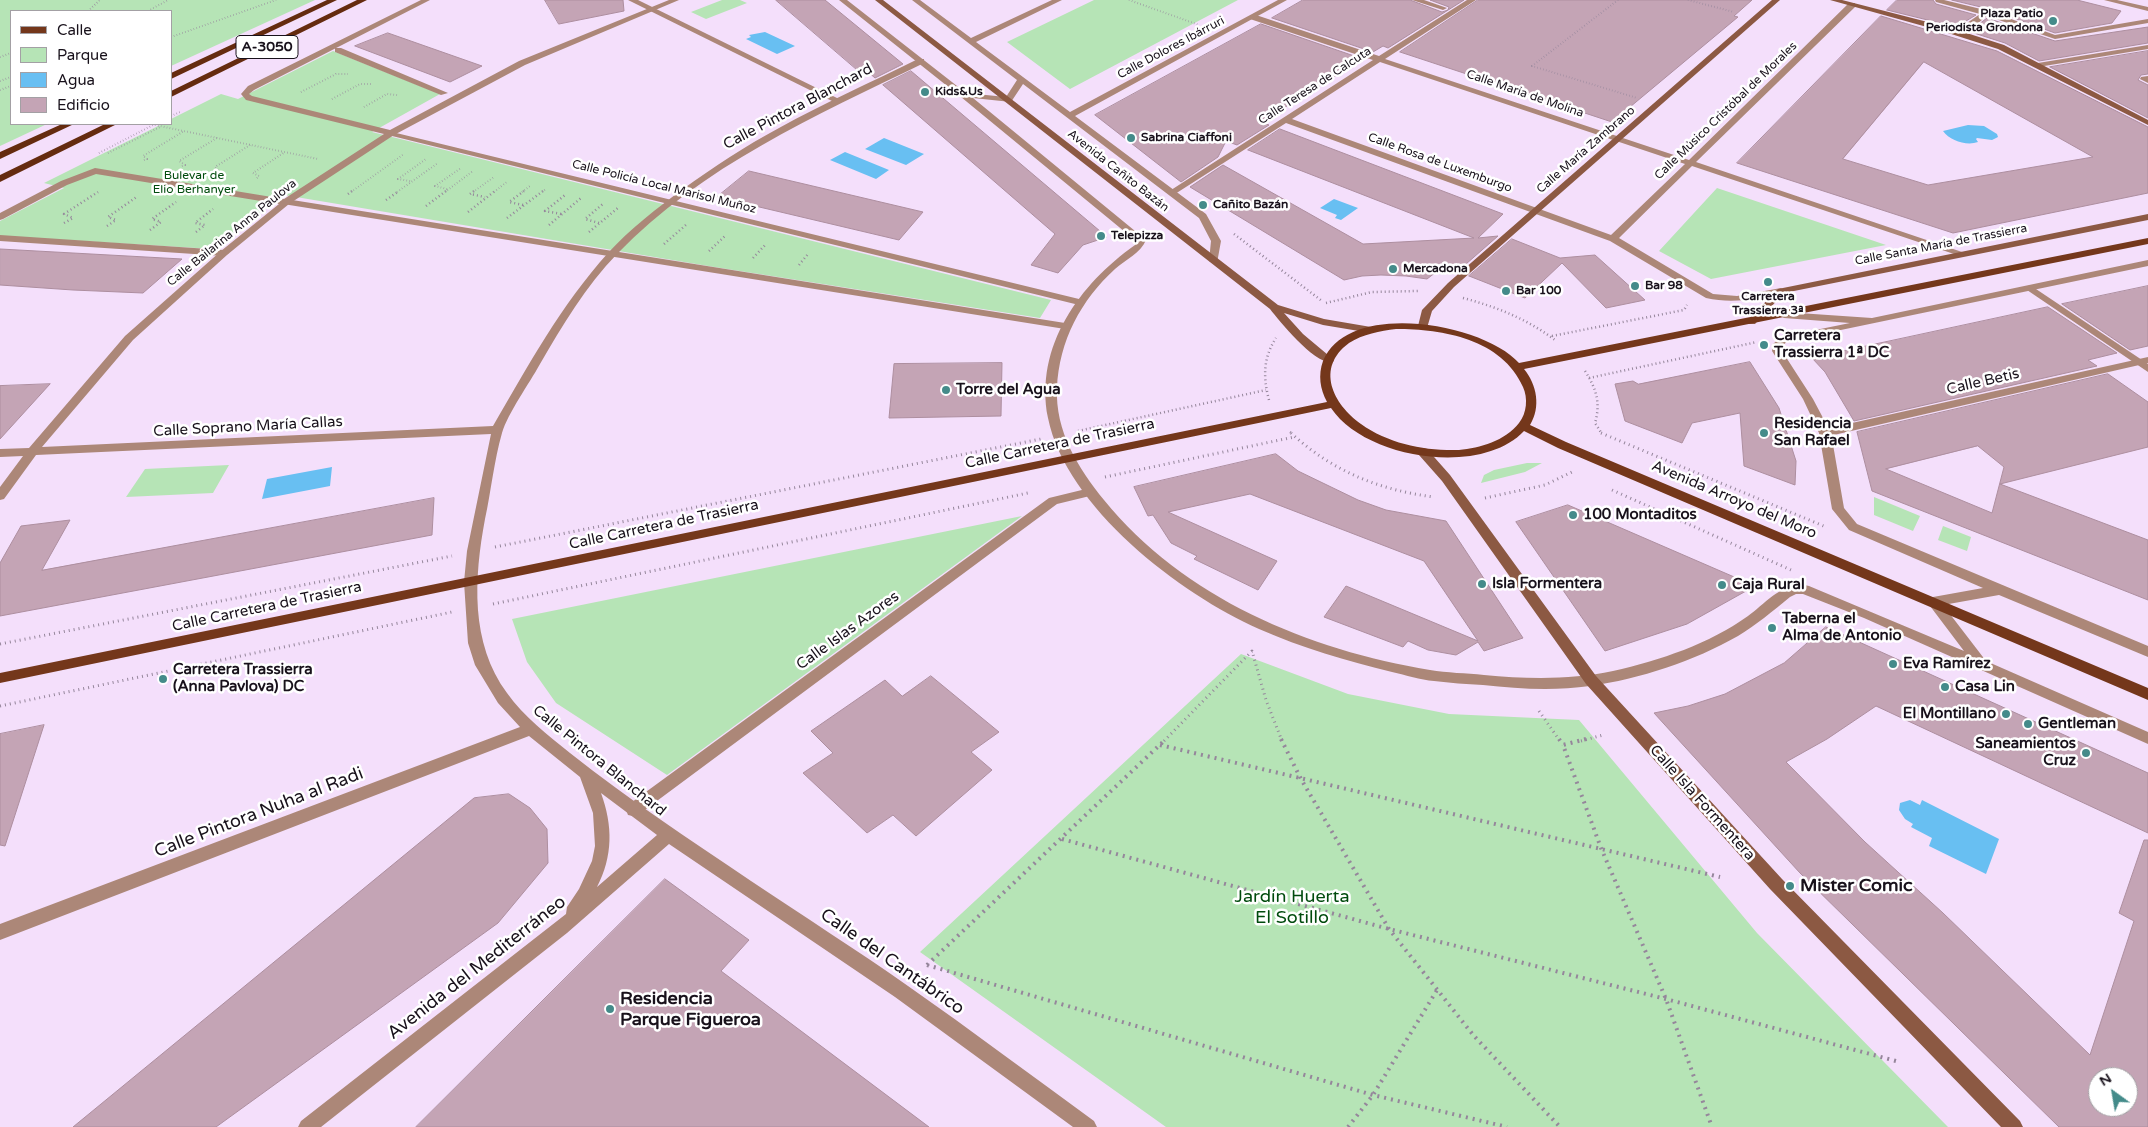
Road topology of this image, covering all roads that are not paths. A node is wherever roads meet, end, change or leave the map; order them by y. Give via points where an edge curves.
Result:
1 (333, 0) edge
2 (363, 0) edge
3 (426, 0) edge
4 (632, 0) edge
5 (675, 0) edge
6 (844, 0) edge
7 (879, 0) edge
8 (916, 0) edge
9 (1058, 0) edge
10 (1282, 0) edge
11 (1416, 0) edge
12 (1472, 0) edge
13 (1776, 0) edge
14 (1834, 0) edge
15 (1940, 0) edge
16 (2108, 0) edge
17 (1854, 2) edge
18 (1443, 8) dead end
19 (651, 9) junction
20 (2148, 9) edge
21 (1986, 14) junction
22 (1253, 16) junction
23 (2148, 21) edge
24 (1970, 26) dead end
25 (971, 41) junction
26 (2148, 47) edge
27 (338, 50) dead end
28 (1382, 58) junction
29 (921, 61) junction
30 (2038, 65) junction
31 (172, 76) edge
32 (1022, 79) junction
33 (444, 93) dead end
34 (172, 94) edge
35 (964, 95) junction
36 (837, 100) junction
37 (1008, 100) junction
38 (1071, 115) junction
39 (1287, 120) junction
40 (2148, 123) edge
41 (67, 125) edge
42 (110, 125) edge
43 (391, 133) junction
44 (1618, 139) junction
45 (0, 156) edge
46 (1691, 163) junction
47 (0, 179) edge
48 (1172, 192) junction
49 (286, 202) junction
50 (671, 202) junction
51 (1534, 211) junction
52 (0, 217) edge
53 (2148, 217) edge
54 (0, 238) edge
55 (1612, 239) junction
56 (2148, 241) edge
57 (224, 253) junction
58 (612, 254) junction
59 (1960, 254) junction
60 (1214, 261) junction
61 (2148, 263) edge
62 (2030, 288) junction
63 (1781, 291) junction
64 (1079, 302) junction
65 (1274, 307) junction
66 (1784, 315) junction
67 (1872, 321) junction
68 (1751, 322) junction
69 (1065, 326) junction
70 (1423, 326) junction
71 (1372, 330) junction
72 (1329, 360) junction
73 (2145, 364) edge
74 (1517, 367) junction
75 (1334, 404) junction
76 (1523, 426) junction
77 (497, 430) junction
78 (1825, 433) junction
79 (32, 452) junction
80 (1423, 452) junction
81 (0, 454) edge
82 (1069, 459) junction
83 (1086, 487) junction
84 (0, 496) edge
85 (470, 582) junction
86 (2000, 590) junction
87 (1933, 602) junction
88 (2148, 652) edge
89 (1981, 664) junction
90 (0, 678) edge
91 (1591, 680) junction
92 (2148, 694) edge
93 (531, 729) junction
94 (2148, 738) edge
95 (585, 773) junction
96 (632, 810) junction
97 (668, 835) junction
98 (561, 928) junction
99 (0, 932) edge
100 (307, 1127) edge
101 (1088, 1127) edge
102 (2014, 1127) edge

1 - 31 highway, A-3050
2 - 34 highway, A-3050
3 - 43 street, Calle Policía Local Marisol Muñoz via 251,88 245,94 249,98
4 - 19 street
5 - 19 street, Calle Bailarina Anna Paulova
6 - 29 street
7 - 37 main road, Avenida Cañito Bazán
8 - 25 street, Avenida Cañito Bazán
9 - 25 street
10 - 22 street, Calle Dolores Ibárruri
11 - 18 street
12 - 28 street, Calle Teresa de Calcuta
13 - 44 main road, Calle María Zambrano
14 - 17 main road
15 - 21 street
16 - 20 street
17 - 30 main road via 1980,40
17 - 46 street, Calle Músico Cristóbal de Morales
19 - 36 street
19 - 43 street, Calle Bailarina Anna Paulova via 522,63
21 - 23 street via 2055,37
21 - 24 street
22 - 28 street, Calle María de Molina
22 - 38 street, Calle Dolores Ibárruri
25 - 32 street, Avenida Cañito Bazán
26 - 30 street
27 - 33 street
28 - 39 street, Calle Teresa de Calcuta
28 - 44 street, Calle María de Molina
29 - 35 street
29 - 36 street, Calle Pintora Blanchard
30 - 40 main road
32 - 37 street
32 - 38 street, Avenida Cañito Bazán
35 - 37 street
35 - 64 street via 1138,237 1139,246 1106,272
36 - 50 street, Calle Pintora Blanchard via 759,141
37 - 60 main road, Avenida Cañito Bazán
38 - 48 street, Avenida Cañito Bazán
39 - 48 street, Calle Teresa de Calcuta
39 - 51 street, Calle Rosa de Luxemburgo
41 - 45 highway
42 - 47 highway
43 - 49 street, Calle Bailarina Anna Paulova
43 - 50 street, Calle Policía Local Marisol Muñoz
44 - 46 street, Calle María de Molina
44 - 51 main road, Calle María Zambrano
46 - 55 street, Calle Músico Cristóbal de Morales
46 - 59 street, Calle María de Molina
48 - 60 street, Avenida Cañito Bazán via 1203,216 1216,241
49 - 52 street via 102,171 82,174
49 - 57 street, Calle Bailarina Anna Paulova
49 - 58 street
50 - 58 street, Calle Pintora Blanchard
50 - 64 street, Calle Policía Local Marisol Muñoz
51 - 55 street, Calle Rosa de Luxemburgo
51 - 70 main road, Calle María Zambrano via 1442,294 1427,310
53 - 59 main road, Calle Santa María de Trassierra
54 - 57 street
55 - 63 street, Calle Rosa de Luxemburgo via 1710,296 1736,299
56 - 66 main road
57 - 79 street, Calle Bailarina Anna Paulova via 128,338
58 - 69 street
58 - 77 street, Calle Pintora Blanchard via 554,330
59 - 63 main road, Calle Santa María de Trassierra
60 - 65 main road, Avenida Cañito Bazán
61 - 62 street
62 - 67 street
62 - 73 street
63 - 68 main road
64 - 69 street
65 - 71 main road, Avenida Cañito Bazán via 1323,322
65 - 72 main road, Avenida Cañito Bazán via 1297,336
66 - 67 street
66 - 68 main road
67 - 78 street via 1785,339 1778,344 1777,351 1808,399
68 - 74 main road
69 - 82 street via 1052,372 1051,397 1059,435
70 - 71 main road
70 - 74 main road via 1452,331 1480,341
71 - 72 main road via 1345,342
72 - 75 main road via 1325,381 1327,393
73 - 78 street, Calle Betis
74 - 76 main road via 1529,387 1532,400 1530,414
75 - 80 main road via 1345,417 1369,434
75 - 82 main road, Calle Carretera de Trasierra
76 - 80 main road via 1504,442 1475,451
76 - 87 main road, Avenida Arroyo del Moro
77 - 79 street, Calle Soprano María Callas
77 - 85 street, Calle Pintora Blanchard
78 - 86 street via 1838,509 1854,527
79 - 81 street, Calle Soprano María Callas
79 - 84 street, Calle Bailarina Anna Paulova
80 - 91 main road, Calle Isla Formentera via 1446,478
82 - 83 street
82 - 85 main road, Calle Carretera de Trasierra
83 - 91 street via 1124,529 1182,579 1246,618 1278,631 1352,658 1432,676 1529,683
83 - 96 street, Calle Islas Azores via 1053,501
85 - 90 main road, Calle Carretera de Trasierra
85 - 93 street, Calle Pintora Blanchard via 476,643 482,665 503,699
86 - 87 street
86 - 88 street
87 - 89 street, Avenida Arroyo del Moro
87 - 92 main road, Avenida Arroyo del Moro
89 - 91 street, Avenida Arroyo del Moro via 1804,588 1785,594 1734,631 1701,648 1657,664
89 - 94 street, Avenida Arroyo del Moro
91 - 102 main road, Calle Isla Formentera via 1776,884
93 - 95 street, Calle Pintora Blanchard
93 - 99 street, Calle Pintora Nuha al Radi
95 - 96 street, Calle Pintora Blanchard
95 - 98 street via 601,813 603,846 592,883
96 - 97 street, Calle Pintora Blanchard
97 - 98 street, Avenida del Mediterráneo
97 - 101 street, Calle del Cantábrico via 901,991
98 - 100 street, Avenida del Mediterráneo

